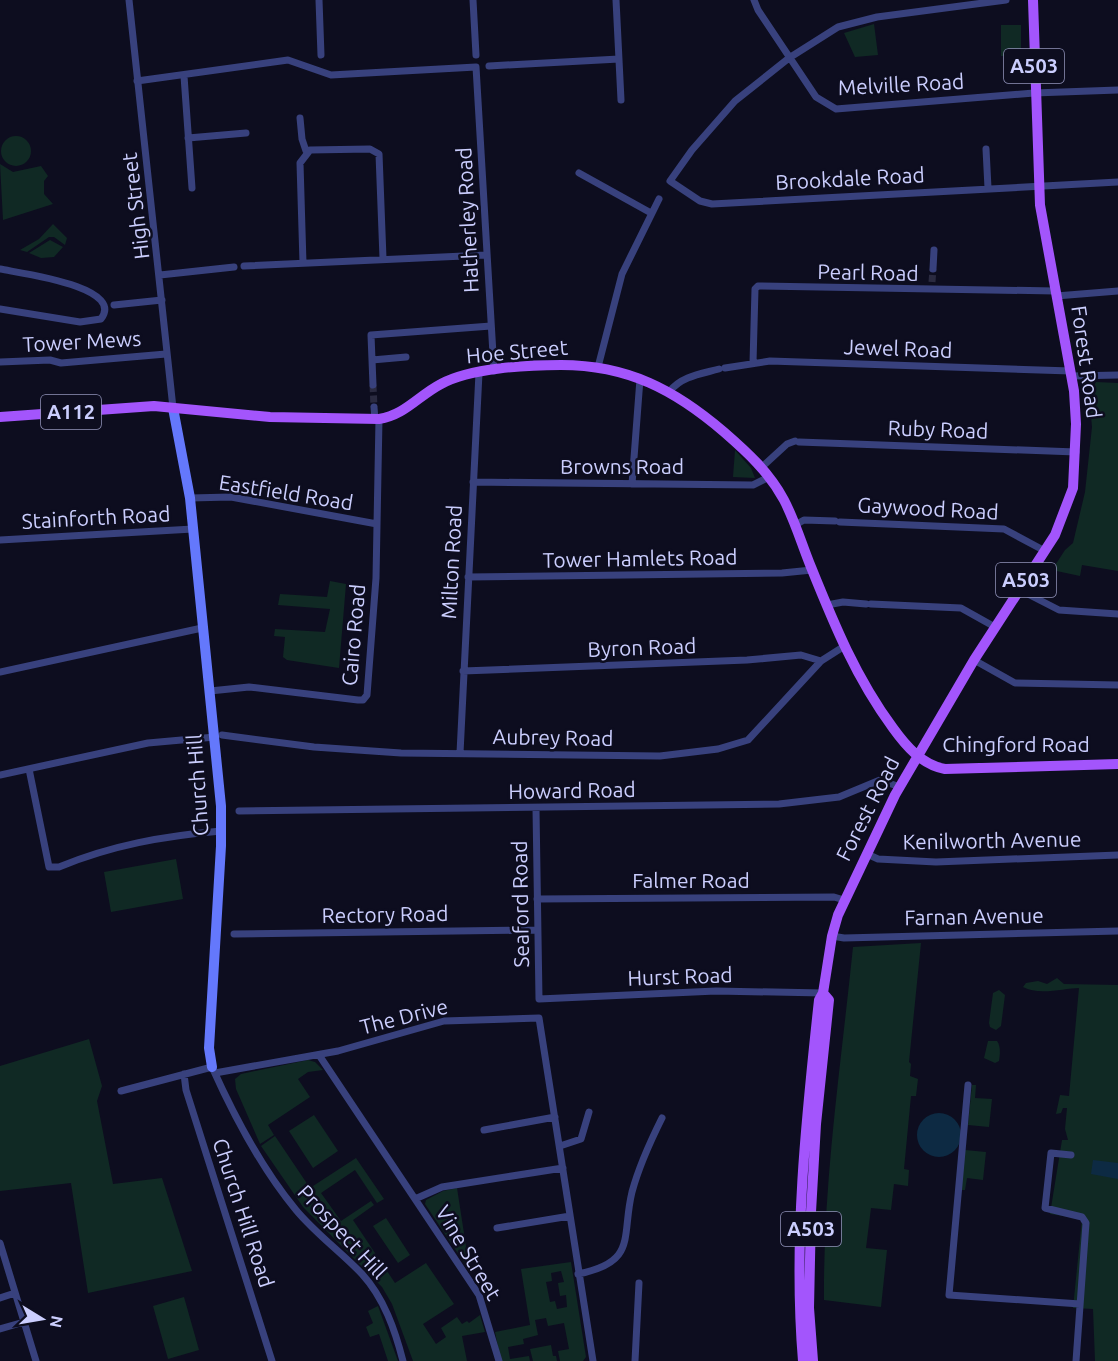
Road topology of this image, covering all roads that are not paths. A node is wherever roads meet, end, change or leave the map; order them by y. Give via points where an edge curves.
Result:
1 (129, 0) edge
2 (319, 0) edge
3 (473, 0) edge
4 (616, 0) edge
5 (754, 0) edge
6 (1006, 0) edge
7 (1033, 0) edge
8 (321, 55) dead end
9 (476, 55) dead end
10 (619, 58) junction
11 (789, 58) junction
12 (489, 66) dead end
13 (184, 76) junction
14 (137, 81) junction
15 (1118, 90) edge
16 (1034, 93) junction
17 (621, 100) dead end
18 (300, 118) dead end
19 (246, 133) dead end
20 (188, 138) junction
21 (986, 149) dead end
22 (306, 151) junction
23 (579, 173) dead end
24 (1118, 182) edge
25 (1038, 185) junction
26 (192, 188) dead end
27 (988, 188) junction
28 (659, 199) dead end
29 (651, 213) junction
30 (934, 250) dead end
31 (486, 255) junction
32 (383, 258) junction
33 (303, 263) junction
34 (244, 266) dead end
35 (234, 267) dead end
36 (0, 269) edge
37 (933, 269) tunnel mouth
38 (160, 274) junction
39 (1118, 291) edge
40 (1056, 293) junction
41 (162, 300) junction
42 (114, 305) dead end
43 (0, 309) edge
44 (491, 326) junction
45 (166, 354) junction
46 (406, 357) dead end
47 (372, 360) junction
48 (0, 362) edge
49 (753, 363) junction
50 (598, 367) junction
51 (494, 371) junction
52 (479, 373) junction
53 (1072, 374) junction
54 (1118, 375) edge
55 (640, 379) junction
56 (373, 386) tunnel mouth
57 (670, 391) junction
58 (374, 407) tunnel mouth
59 (173, 408) junction
60 (0, 417) edge
61 (377, 419) junction
62 (1076, 452) junction
63 (762, 467) junction
64 (769, 477) junction
65 (473, 482) junction
66 (632, 484) junction
67 (190, 498) junction
68 (377, 524) junction
69 (795, 525) junction
70 (193, 528) junction
71 (0, 540) edge
72 (1046, 551) junction
73 (812, 570) junction
74 (468, 577) junction
75 (1020, 590) junction
76 (827, 605) junction
77 (1118, 614) edge
78 (995, 627) junction
79 (202, 628) junction
80 (843, 646) junction
81 (821, 661) junction
82 (977, 662) junction
83 (464, 671) junction
84 (0, 672) edge
85 (1118, 685) edge
86 (210, 690) junction
87 (218, 736) junction
88 (460, 753) junction
89 (917, 755) junction
90 (1118, 764) edge
91 (29, 769) junction
92 (0, 775) edge
93 (896, 785) junction
94 (536, 809) junction
95 (239, 811) dead end
96 (221, 831) junction
97 (867, 854) junction
98 (1118, 855) edge
99 (537, 898) junction
100 (844, 900) junction
101 (537, 930) junction
102 (1118, 931) edge
103 (234, 934) dead end
104 (832, 936) junction
105 (824, 993) junction
106 (539, 999) joint
107 (319, 1055) junction
108 (214, 1070) junction
109 (184, 1074) junction
110 (968, 1085) dead end
111 (121, 1091) dead end
112 (589, 1113) dead end
113 (555, 1117) junction
114 (662, 1118) dead end
115 (484, 1130) dead end
116 (560, 1146) junction
117 (1071, 1155) dead end
118 (563, 1168) junction
119 (415, 1199) junction
120 (570, 1216) junction
121 (497, 1228) dead end
122 (0, 1243) edge
123 (2, 1259) edge
124 (578, 1274) junction
125 (639, 1283) dead end
126 (15, 1293) junction
127 (0, 1298) edge
128 (1080, 1304) junction
129 (24, 1322) junction
130 (0, 1329) edge
131 (36, 1361) edge
132 (272, 1361) edge
133 (403, 1361) edge
134 (499, 1361) edge
135 (593, 1361) edge
136 (635, 1361) edge
137 (803, 1361) edge
138 (813, 1361) edge
139 (1076, 1361) edge

1 - 14 street, High Street
2 - 8 street
3 - 9 street
4 - 10 street
5 - 11 street, Melville Road
6 - 11 street via 863,20 838,27
7 - 16 main road, Forest Road / A503
10 - 12 street
10 - 17 street
11 - 16 street, Melville Road via 816,97 836,109
11 - 27 street, Brookdale Road via 718,118 670,181 711,204
13 - 14 street
13 - 20 street
13 - 31 street, Hatherley Road via 288,60 331,75 477,67
14 - 38 street, High Street
15 - 16 street, Melville Road
16 - 25 main road, Forest Road / A503
18 - 22 street
19 - 20 street
20 - 26 street
21 - 27 street
22 - 32 street via 370,148 379,154
22 - 33 street via 300,163
23 - 29 street
24 - 25 street, Brookdale Road
25 - 27 street, Brookdale Road
25 - 40 main road, Forest Road / A503
28 - 29 street
29 - 50 street via 622,274
30 - 37 street
31 - 32 street
31 - 44 street, Hatherley Road
32 - 33 street
33 - 34 street
35 - 38 street
36 - 43 street via 52,279 94,293 102,300 105,311 101,320 92,322
38 - 41 street, High Street
39 - 40 street, Pearl Road
40 - 49 street, Pearl Road via 932,286 758,286
40 - 53 main road, Forest Road / A503
41 - 42 street
41 - 45 street, High Street
44 - 47 street via 371,335
44 - 51 street, Hatherley Road
45 - 48 street, Tower Mews via 61,363
45 - 59 street, High Street
46 - 47 street
47 - 56 street
49 - 53 street, Jewel Road
49 - 57 street, Jewel Road via 687,378
50 - 51 main road, Hoe Street / A112 via 552,365
50 - 55 main road, Hoe Street / A112
51 - 52 main road, Hoe Street / A112
52 - 61 main road, Hoe Street / A112 via 440,384 395,416
52 - 65 street, Milton Road
53 - 54 street, Jewel Road
53 - 62 main road, Forest Road / A503
55 - 57 main road, Hoe Street / A112
55 - 66 street
57 - 63 main road, Hoe Street / A112 via 699,410
58 - 61 street, Cairo Road
59 - 60 main road, Hoe Street / A112
59 - 61 main road, Hoe Street / A112 via 270,417
59 - 67 street, Church Hill
61 - 68 street, Cairo Road
62 - 63 street, Ruby Road via 797,441 787,444
62 - 72 main road, Forest Road / A503 via 1071,498
63 - 64 main road, Hoe Street / A112
64 - 66 street, Browns Road via 753,485
64 - 69 main road, Hoe Street / A112
65 - 66 street, Browns Road
65 - 74 street, Milton Road
67 - 68 street, Eastfield Road via 231,497
67 - 70 street, Church Hill
68 - 86 street, Cairo Road via 370,660 367,695 363,700 249,687
69 - 72 street, Gaywood Road via 804,520 1004,529
69 - 73 main road, Hoe Street / A112
70 - 71 street, Stainforth Road
70 - 79 street, Church Hill
72 - 75 main road, Forest Road / A503
73 - 74 street, Tower Hamlets Road
73 - 76 main road, Hoe Street / A112
74 - 83 street, Milton Road
75 - 77 street via 1053,608
75 - 78 main road, Forest Road / A503
76 - 78 street via 843,602 961,608
76 - 80 main road, Hoe Street / A112
78 - 82 main road, Forest Road / A503
79 - 84 street
79 - 86 street, Church Hill
80 - 81 street, Aubrey Road
80 - 89 main road, Hoe Street / A112 via 872,699
81 - 83 street, Byron Road via 793,655
81 - 88 street, Aubrey Road via 753,736 735,746 660,756
82 - 85 street via 1015,683
82 - 89 main road, Forest Road / A503
83 - 88 street, Milton Road
86 - 87 street, Church Hill
87 - 88 street, Aubrey Road via 366,752
87 - 91 street, Aubrey Road via 182,738
87 - 96 street, Church Hill
89 - 90 main road, Chingford Road / A112 via 930,765 945,769
89 - 93 main road, Forest Road / A503
91 - 92 street, Aubrey Road
91 - 96 street via 49,867 121,845
93 - 94 street, Howard Road via 880,780 839,797 795,803
93 - 97 main road, Forest Road / A503
94 - 95 street, Howard Road
94 - 99 street, Seaford Road
96 - 108 street, Church Hill via 210,1029
97 - 98 street, Kenilworth Avenue via 878,859 936,862
97 - 100 main road, Forest Road / A503
99 - 100 street, Falmer Road
99 - 101 street, Seaford Road
100 - 104 main road, Forest Road / A503
101 - 103 street, Rectory Road
101 - 106 street, Seaford Road
102 - 104 street, Farnan Avenue
104 - 105 main road, Forest Road / A503
105 - 106 street, Hurst Road via 716,991
105 - 137 main road, Forest Road / A503 via 818,1003 801,1193 799,1289
105 - 138 main road, Forest Road / A503 via 829,1000 811,1212 809,1308
107 - 108 street, The Drive
107 - 113 street, The Drive via 444,1021 539,1018
107 - 119 street, Vine Street
108 - 109 street
108 - 133 street, Prospect Hill via 244,1131 296,1210 376,1292
109 - 111 street
109 - 132 street, Church Hill Road
110 - 128 street via 949,1295
112 - 116 street via 581,1139
113 - 115 street
113 - 116 street, The Drive
114 - 124 street via 633,1189 622,1251 602,1269
116 - 118 street, The Drive
117 - 128 street via 1051,1153 1045,1208 1082,1216 1086,1223
118 - 119 street, Vine Street via 442,1187
118 - 120 street, The Drive
119 - 134 street, Vine Street via 479,1295
120 - 121 street
120 - 124 street, The Drive
122 - 123 street
123 - 126 street
124 - 135 street, The Drive
125 - 136 street
126 - 127 street
126 - 129 street
128 - 139 street
129 - 130 street
129 - 131 street

